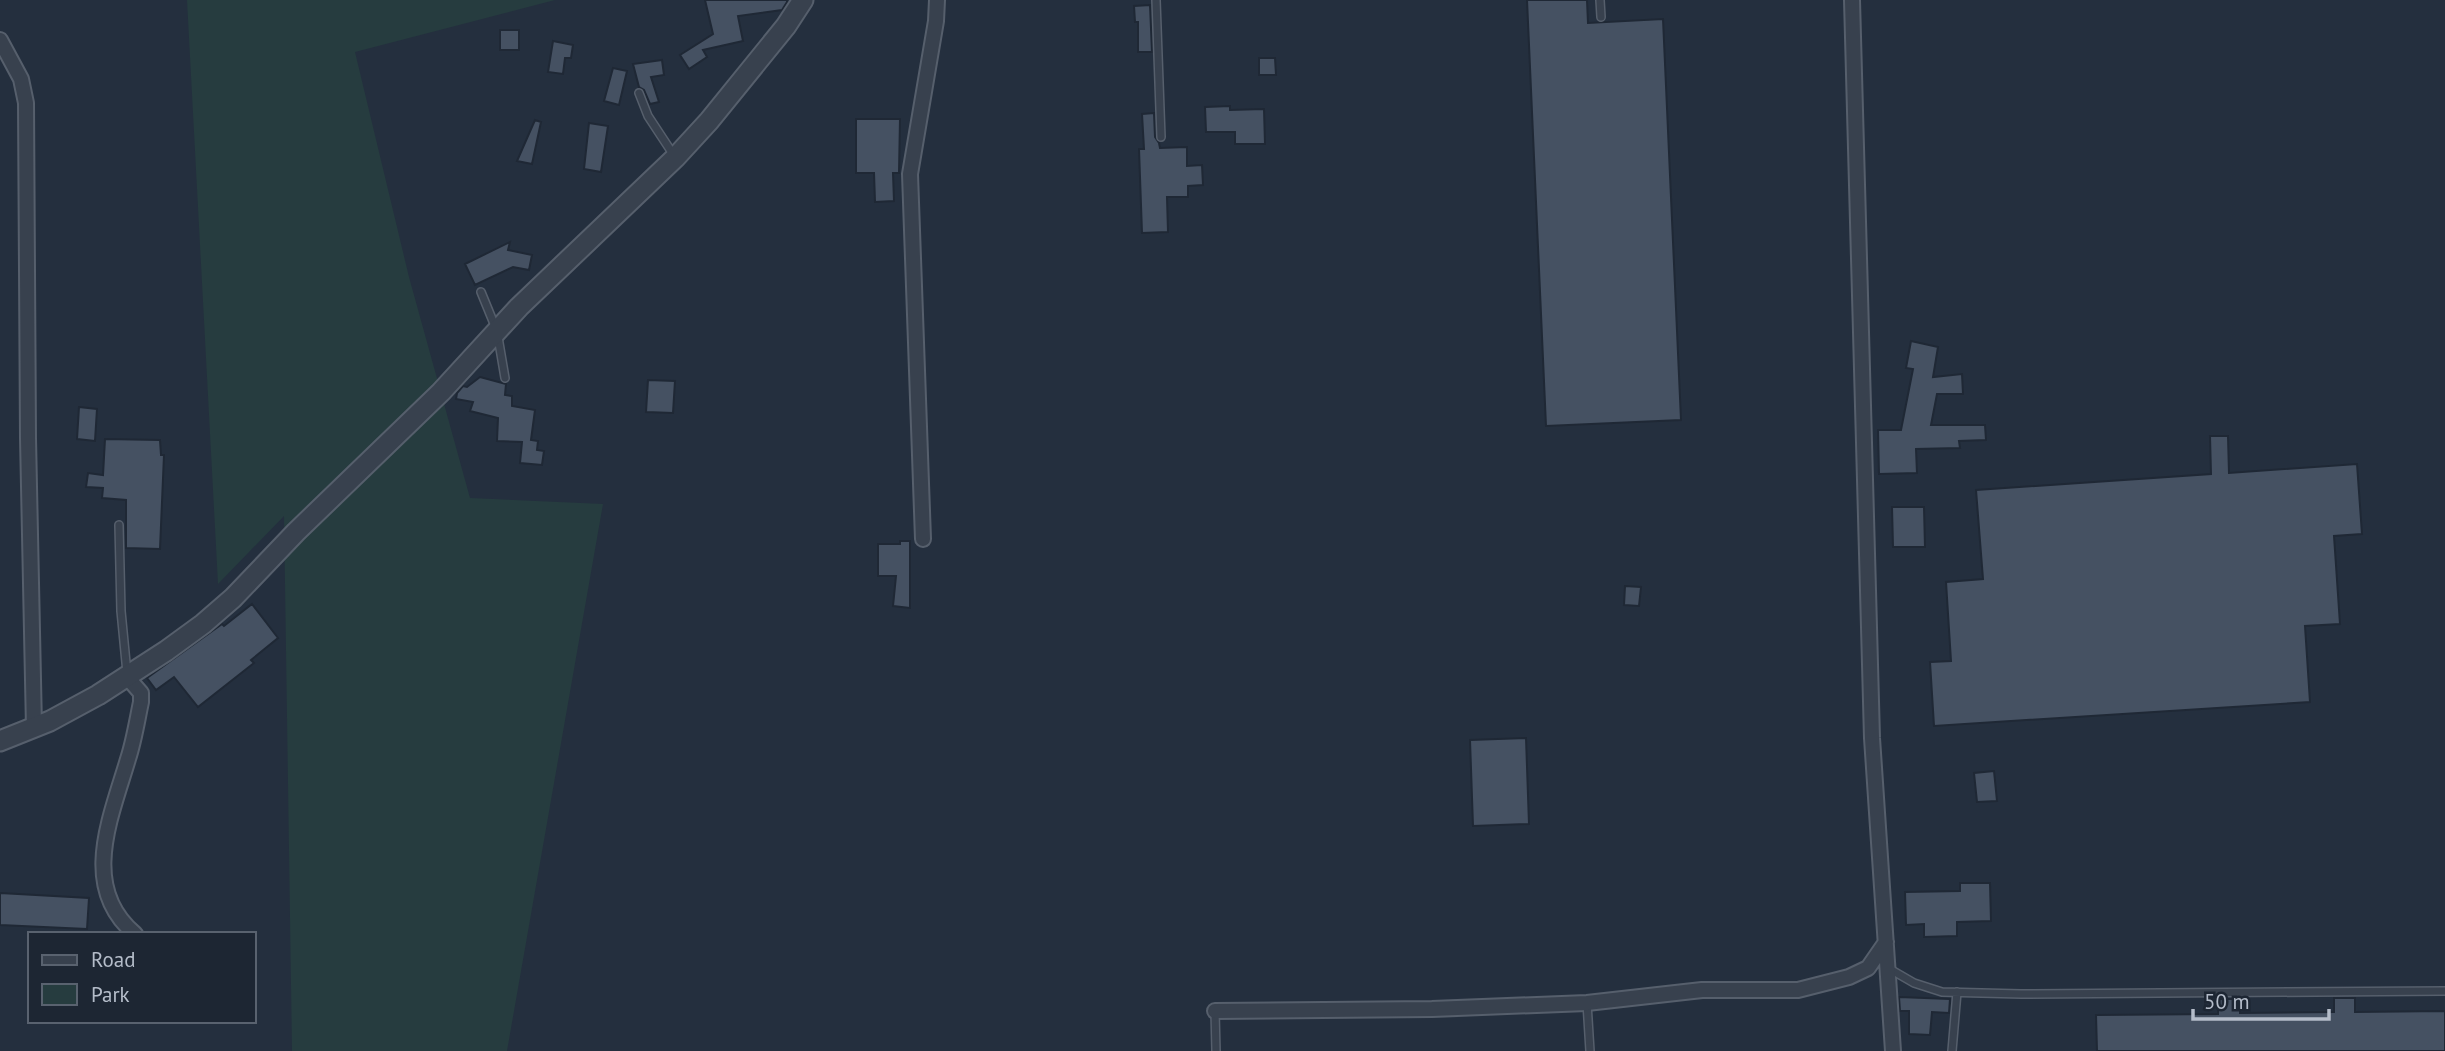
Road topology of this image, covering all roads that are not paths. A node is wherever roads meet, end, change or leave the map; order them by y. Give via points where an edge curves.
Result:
1 (803, 0) edge
2 (937, 0) edge
3 (1156, 0) edge
4 (1600, 0) edge
5 (1852, 0) edge
6 (1601, 16) dead end
7 (0, 40) edge
8 (639, 93) dead end
9 (1161, 137) dead end
10 (675, 158) junction
11 (481, 292) dead end
12 (497, 331) junction
13 (505, 378) dead end
14 (118, 525) dead end
15 (923, 539) dead end
16 (127, 677) junction
17 (34, 728) junction
18 (0, 741) edge
19 (133, 932) edge
20 (1886, 942) junction
21 (1888, 968) junction
22 (2445, 991) edge
23 (1956, 992) junction
24 (1587, 1003) junction
25 (1215, 1011) joint
26 (1216, 1051) edge
27 (1590, 1051) edge
28 (1893, 1051) edge
29 (1952, 1051) edge

1 - 10 street
2 - 15 street via 910,174
3 - 9 lane
4 - 6 lane
5 - 20 street via 1872,738
7 - 17 street via 21,79 26,103
8 - 10 lane
10 - 12 street
11 - 12 lane
12 - 13 lane
12 - 16 street via 233,598
14 - 16 lane
16 - 17 street
16 - 19 street via 141,693 141,702 102,849 113,908
17 - 18 street
20 - 21 street
20 - 24 street via 1868,968 1798,990 1702,990
21 - 23 lane via 1914,983
21 - 28 street
22 - 23 lane
23 - 29 lane
24 - 25 street
24 - 27 lane
25 - 26 lane

